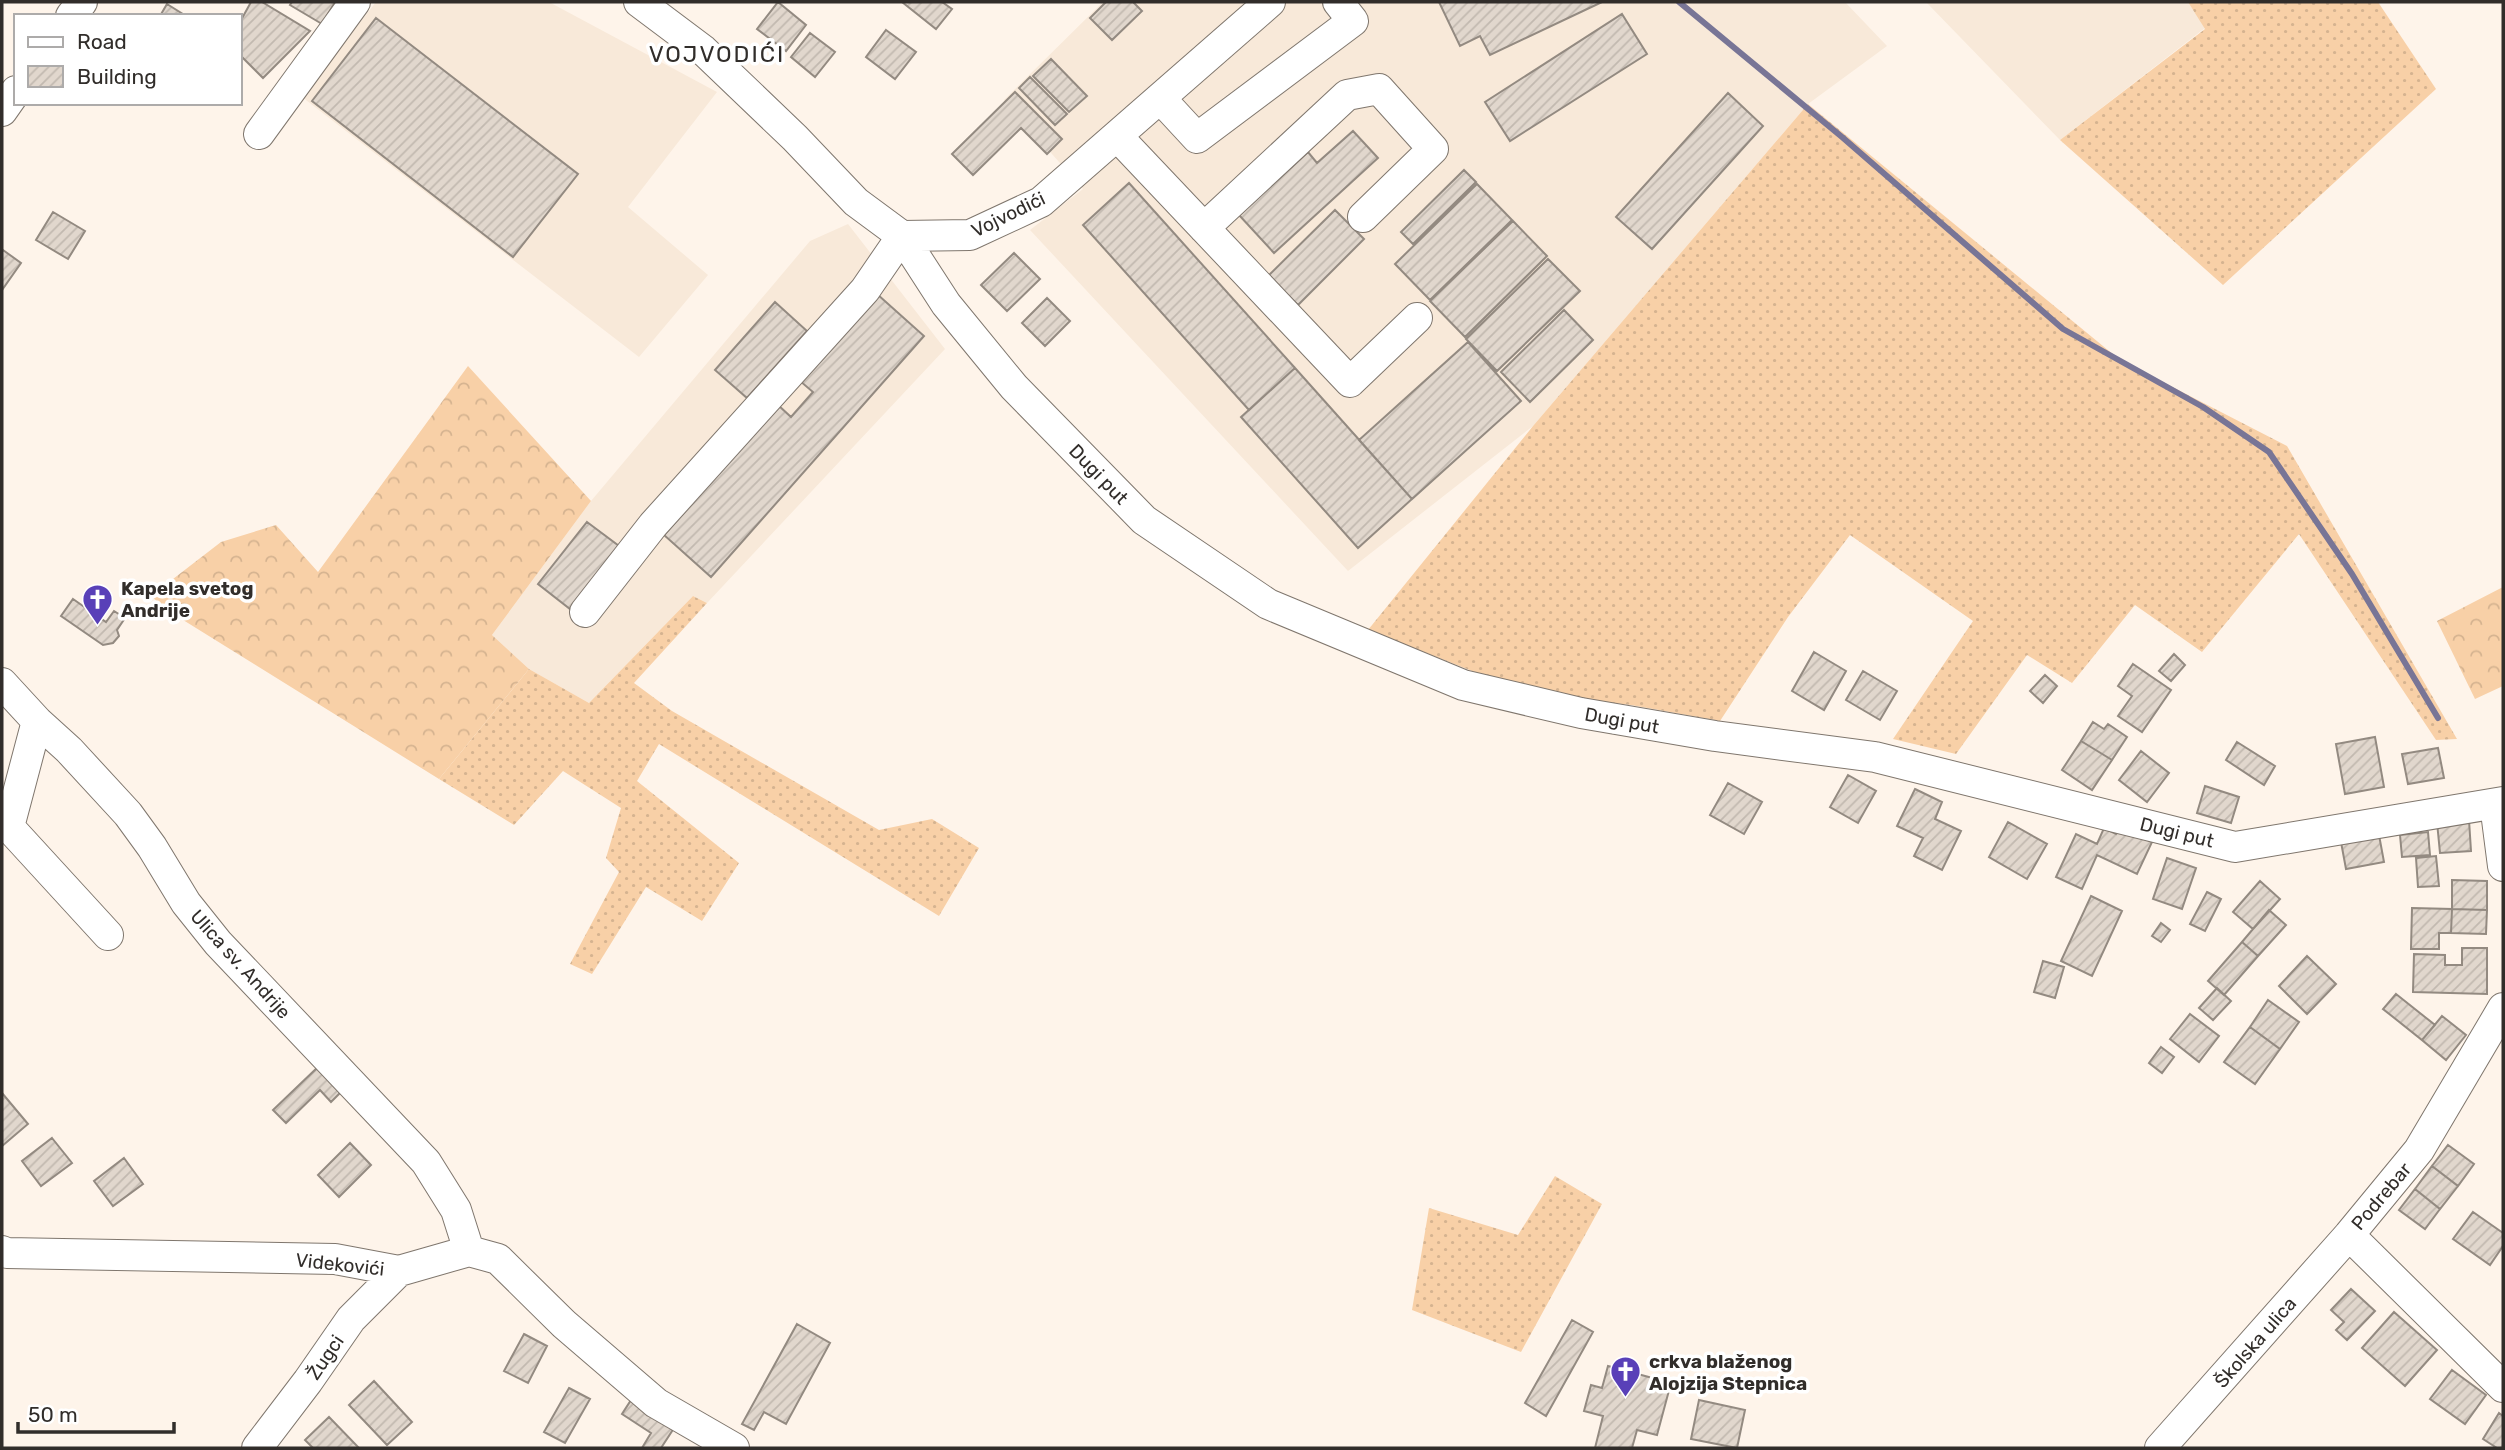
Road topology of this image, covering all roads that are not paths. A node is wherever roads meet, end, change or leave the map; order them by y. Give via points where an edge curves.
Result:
1 (355, 2) edge
2 (639, 2) edge
3 (1270, 2) edge
4 (1339, 2) edge
5 (14, 94) edge
6 (1160, 98) junction
7 (2, 111) edge
8 (259, 134) dead end
9 (1117, 136) junction
10 (1363, 217) dead end
11 (1204, 228) junction
12 (902, 236) junction
13 (1417, 318) dead end
14 (585, 612) dead end
15 (2, 683) edge
16 (37, 721) junction
17 (2499, 803) edge
18 (2503, 866) edge
19 (108, 935) dead end
20 (2503, 1008) edge
21 (2349, 1235) junction
22 (2, 1251) edge
23 (469, 1251) junction
24 (399, 1270) junction
25 (2503, 1387) edge
26 (257, 1448) edge
27 (734, 1448) edge
28 (2160, 1448) edge

1 - 8 street
2 - 12 street via 703,50 856,202
3 - 6 street, Vojvodići
4 - 6 street via 1353,21 1197,138
5 - 7 street
6 - 9 street, Vojvodići
9 - 11 street
9 - 12 street, Vojvodići via 1041,202 1005,219 970,235
10 - 11 street via 1433,149 1379,89 1346,96
11 - 13 street via 1350,382
12 - 14 street via 865,290 653,525
12 - 17 street, Dugi put via 946,304 1014,387 1144,520 1268,604 1463,685 1581,713 1875,757 2235,846
15 - 16 street, Ulica sv. Andrije
16 - 19 street via 9,827
16 - 23 street, Ulica sv. Andrije via 128,814 218,943 426,1163 456,1210
17 - 18 street
20 - 21 street, Podrebar via 2419,1150
21 - 25 street, Podrebar
21 - 28 street, Školska ulica
22 - 24 street, Videkovići via 335,1259
23 - 24 street, Videkovići
23 - 27 street via 498,1259 564,1324 656,1403
24 - 26 street, Žugci via 351,1319

